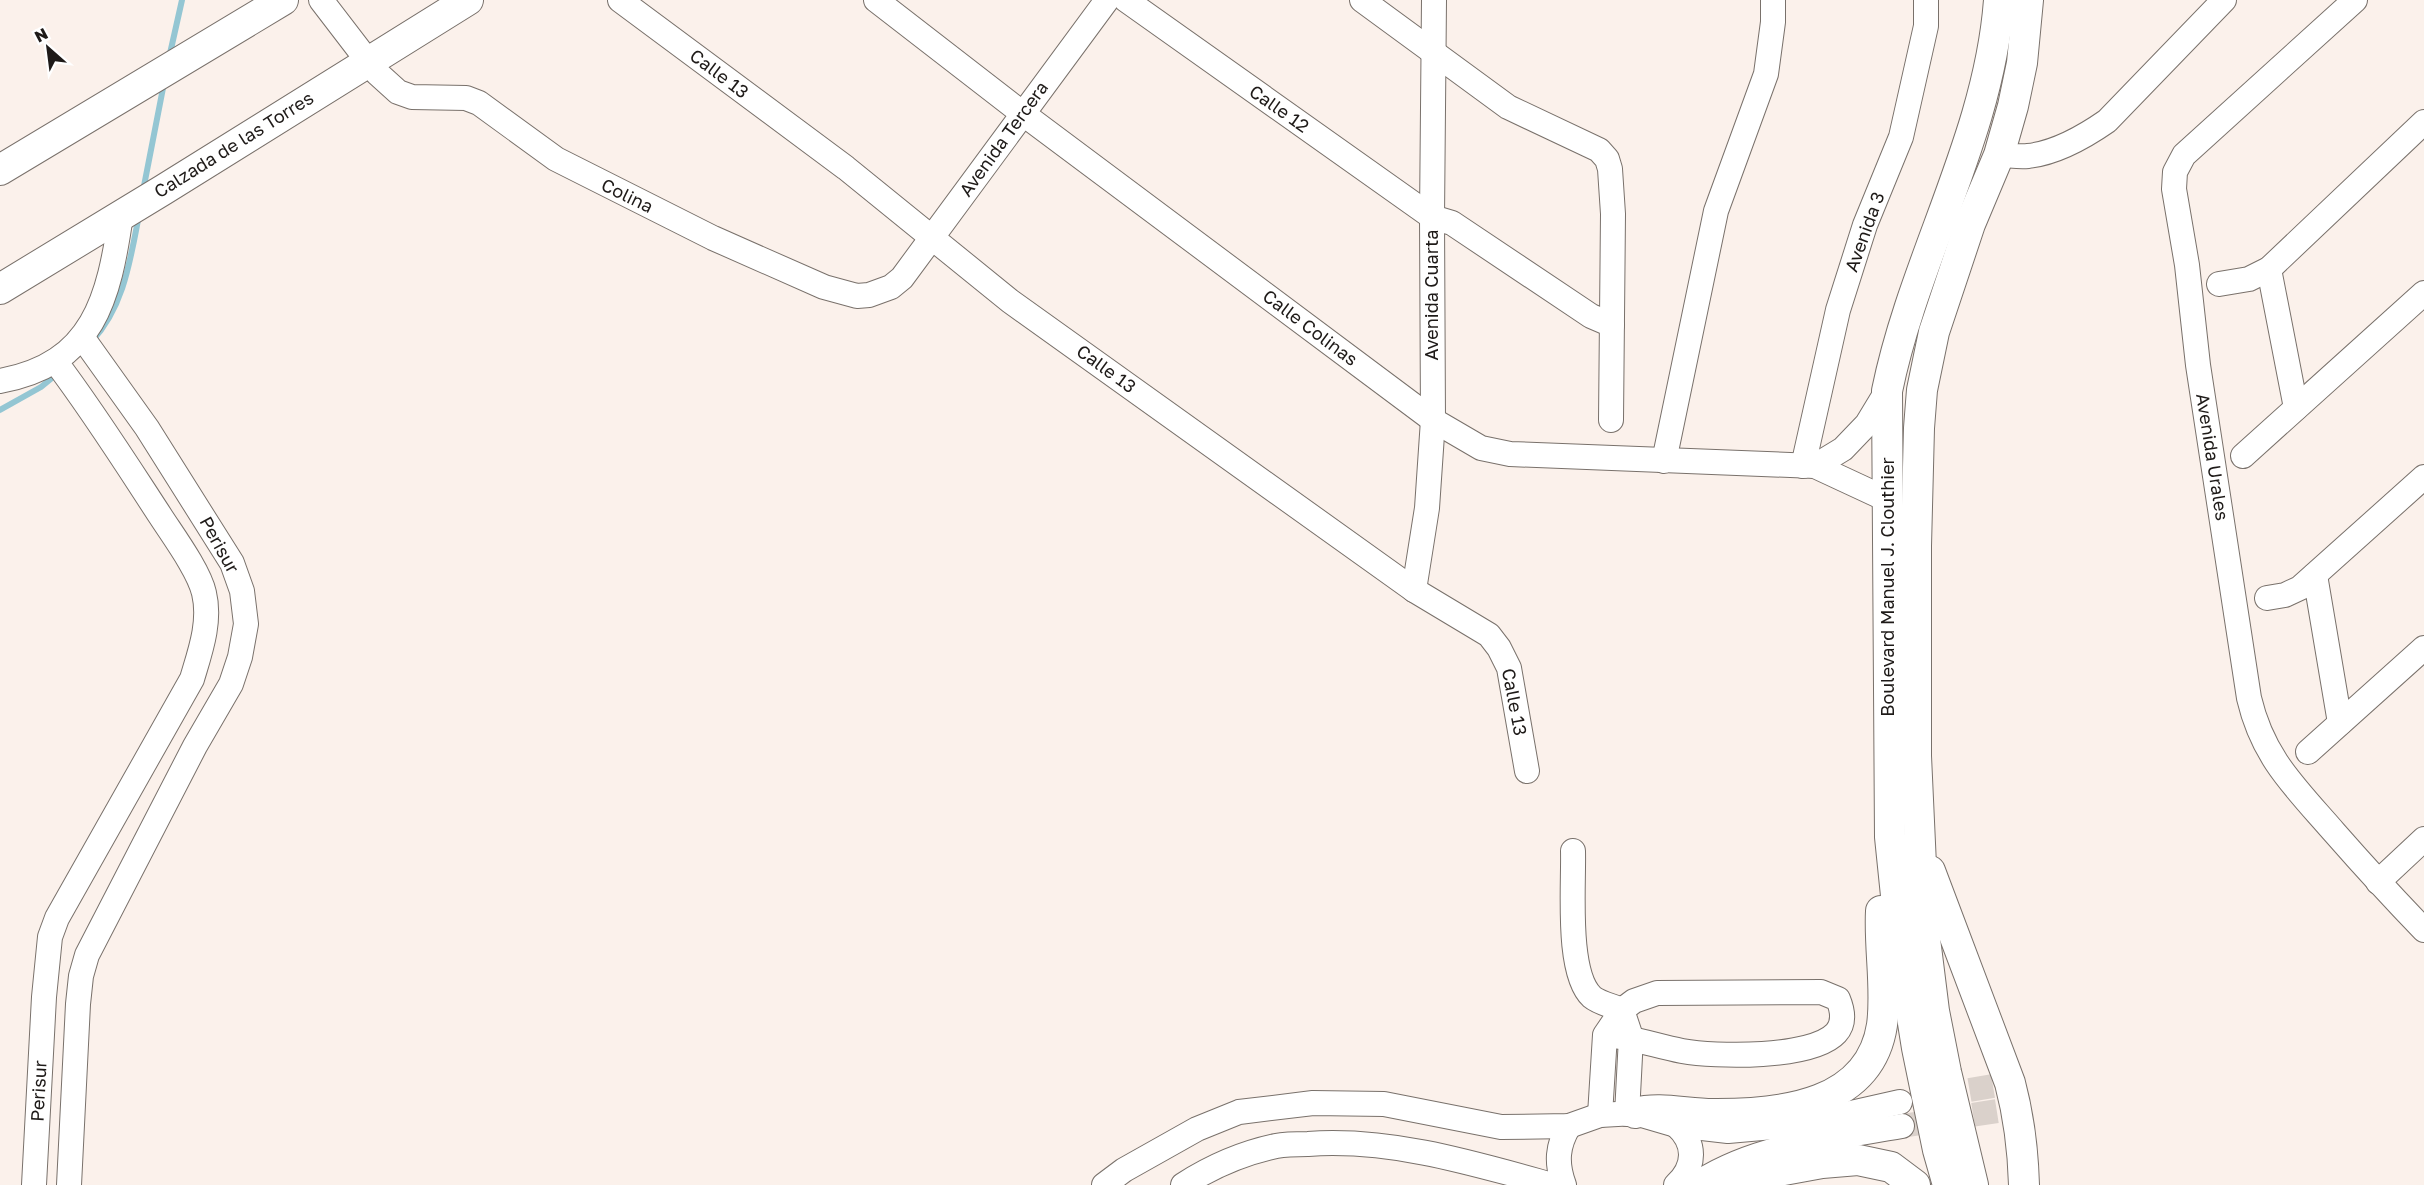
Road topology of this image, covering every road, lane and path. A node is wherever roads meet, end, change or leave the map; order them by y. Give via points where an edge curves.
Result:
1 (283, 0) edge
2 (321, 0) edge
3 (468, 0) edge
4 (620, 0) edge
5 (876, 0) edge
6 (1107, 0) edge
7 (1126, 0) edge
8 (1362, 0) edge
9 (1434, 0) edge
10 (1773, 0) edge
11 (1926, 0) edge
12 (1999, 0) edge
13 (2028, 0) edge
14 (2224, 0) edge
15 (2355, 0) edge
16 (1433, 53) junction
17 (369, 61) junction
18 (1022, 113) junction
19 (2424, 122) edge
20 (1999, 155) junction
21 (0, 170) edge
22 (121, 215) junction
23 (1432, 217) junction
24 (932, 238) junction
25 (2270, 269) junction
26 (902, 278) joint
27 (2219, 284) dead end
28 (0, 289) edge
29 (2424, 293) edge
30 (1612, 325) junction
31 (82, 337) junction
32 (55, 361) junction
33 (0, 381) edge
34 (1887, 391) junction
35 (2296, 408) junction
36 (1433, 420) junction
37 (1611, 420) dead end
38 (2243, 456) dead end
39 (1664, 461) junction
40 (1809, 466) junction
41 (2424, 477) edge
42 (1886, 499) junction
43 (2315, 575) junction
44 (1414, 590) junction
45 (2267, 598) dead end
46 (2424, 648) edge
47 (2340, 723) junction
48 (2308, 752) dead end
49 (1527, 771) dead end
50 (130, 789) junction
51 (164, 805) junction
52 (1890, 837) junction
53 (2424, 839) edge
54 (1919, 844) junction
55 (1573, 851) dead end
56 (2378, 882) junction
57 (2424, 930) edge
58 (44, 997) junction
59 (79, 999) junction
60 (1622, 1010) junction
61 (1605, 1035) junction
62 (1631, 1037) junction
63 (1900, 1102) tunnel mouth
64 (1631, 1113) junction
65 (1600, 1115) junction
66 (1676, 1125) junction
67 (1569, 1126) junction
68 (1902, 1126) tunnel mouth
69 (34, 1185) edge
70 (69, 1185) edge
71 (1104, 1185) edge
72 (1183, 1185) edge
73 (1552, 1185) edge
74 (1564, 1185) edge
75 (1676, 1185) edge
76 (1694, 1185) edge
77 (1702, 1185) edge
78 (1915, 1185) edge
79 (1948, 1185) edge
80 (1973, 1185) edge
81 (2024, 1185) edge

1 - 21 main road
2 - 17 street, Colina
3 - 17 main road, Calzada de las Torres
4 - 24 street, Calle 13 via 846,168
5 - 18 street, Calle Colinas
6 - 18 street, Avenida Tercera
7 - 23 street, Calle 12
8 - 16 street
9 - 16 street, Avenida Cuarta
10 - 39 street via 1766,74 1716,211
11 - 40 street, Avenida 3 via 1926,26 1901,137 1865,225 1838,310
12 - 34 main road, Boulevard Manuel J. Clouthier via 1991,62 1977,115 1914,295
13 - 20 main road, Boulevard Manuel J. Clouthier via 2022,63
14 - 20 street via 2107,121 2078,140 2027,156
15 - 56 street, Avenida Urales via 2184,155 2174,180 2200,376 2255,723 2282,773
16 - 23 street, Avenida Cuarta
16 - 30 street via 1508,106 1599,150 1607,159 1613,213
17 - 22 main road, Calzada de las Torres
17 - 26 street, Colina via 398,92 412,97 466,98 478,103 536,147 591,178 824,287 857,296 869,295
18 - 24 street, Avenida Tercera
18 - 36 street, Calle Colinas
19 - 25 street
20 - 54 main road, Boulevard Manuel J. Clouthier via 1941,310 1922,390 1916,546
22 - 28 main road, Calzada de las Torres
22 - 31 street via 104,297
23 - 30 street, Calle 12 via 1452,223 1592,316
23 - 36 street, Avenida Cuarta
24 - 26 street, Avenida Tercera
24 - 44 street, Calle 13 via 1010,301
25 - 27 street via 2249,279
25 - 35 street
29 - 35 street
30 - 37 street
31 - 32 street
31 - 51 street, Perisur via 210,526 232,563 242,591 246,624 231,684
32 - 33 street via 34,372
32 - 50 street, Perisur via 166,524 204,592 206,620 192,679
34 - 40 street via 1867,424 1843,449
34 - 42 main road, Boulevard Manuel J. Clouthier
35 - 38 street
36 - 39 street, Calle Colinas via 1481,448 1510,454
36 - 44 street, Avenida Cuarta via 1427,508
39 - 40 street, Calle Colinas
40 - 42 street, Calle Colinas
41 - 43 street
42 - 52 main road, Boulevard Manuel J. Clouthier
43 - 45 street via 2300,588
43 - 47 street
44 - 49 street, Calle 13 via 1489,635 1499,648 1509,668
46 - 47 street
47 - 48 street
50 - 51 street
50 - 58 street, Perisur via 57,918 50,937
51 - 59 street, Perisur via 87,955
52 - 64 main road via 1884,865 1880,936 1882,1027 1875,1050 1857,1076 1832,1096 1801,1106 1735,1114 1648,1110
52 - 79 main road, Boulevard Manuel J. Clouthier via 1917,1048
53 - 56 street
54 - 80 main road, Boulevard Manuel J. Clouthier via 1923,931 1934,1011
54 - 81 main road via 2023,1151
55 - 60 street via 1575,951 1582,983 1593,998
56 - 57 street, Avenida Urales
58 - 59 street
58 - 69 street, Perisur
59 - 70 street, Perisur
60 - 61 street
60 - 62 street
60 - 62 street via 1657,993 1810,992 1838,999 1843,1015 1842,1024 1826,1040 1776,1053 1683,1051
61 - 62 street
61 - 65 street
62 - 64 street
63 - 66 street via 1771,1129 1728,1131
64 - 65 street
64 - 66 street
65 - 67 street
66 - 75 street via 1685,1133 1693,1157
67 - 71 street via 1501,1127 1384,1104 1281,1106 1239,1112 1197,1129
67 - 74 street via 1558,1155
68 - 76 street via 1744,1158
72 - 73 street via 1230,1160 1277,1146 1337,1142 1400,1148
77 - 78 main road via 1858,1160 1891,1167

